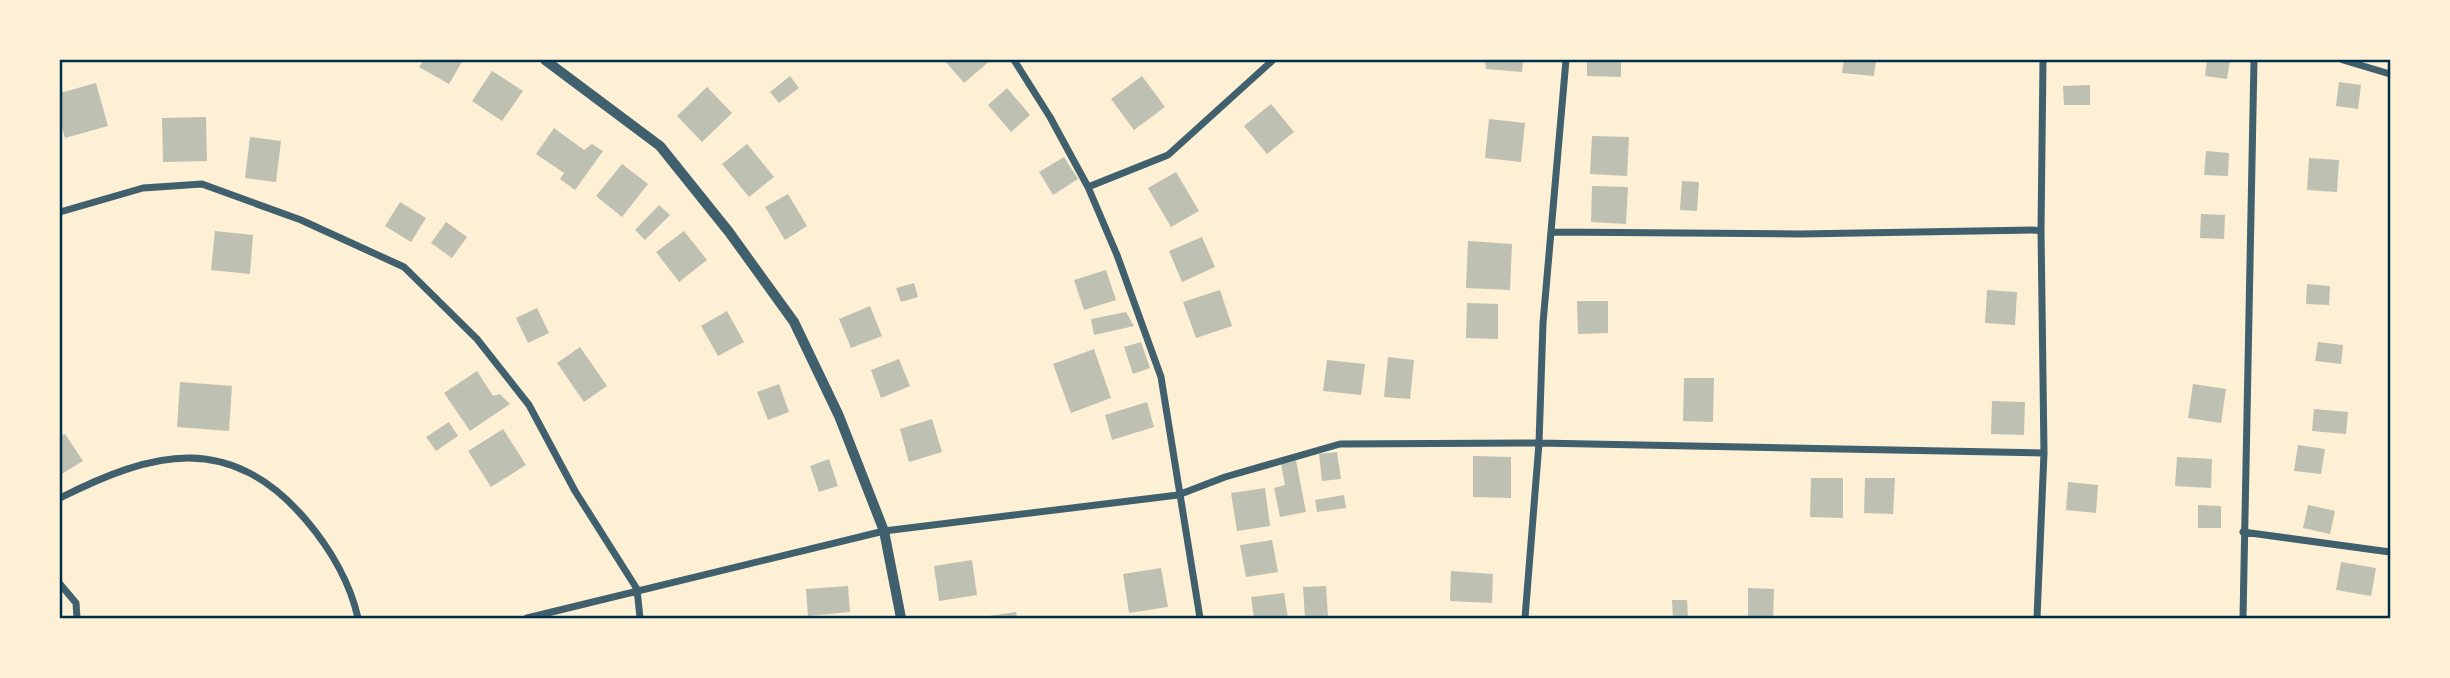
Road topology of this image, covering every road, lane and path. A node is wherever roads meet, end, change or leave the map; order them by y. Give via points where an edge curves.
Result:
1 (545, 60) edge
2 (1014, 60) edge
3 (1273, 60) edge
4 (1566, 60) edge
5 (2043, 60) edge
6 (2254, 60) edge
7 (2343, 60) edge
8 (2390, 74) edge
9 (1088, 187) junction
10 (60, 212) edge
11 (2041, 230) junction
12 (1552, 232) junction
13 (1539, 443) junction
14 (2044, 453) junction
15 (1178, 495) junction
16 (60, 498) edge
17 (884, 531) junction
18 (2243, 532) junction
19 (2390, 552) edge
20 (60, 584) edge
21 (637, 589) junction
22 (78, 618) edge
23 (358, 618) edge
24 (527, 618) edge
25 (640, 618) edge
26 (901, 618) edge
27 (1200, 618) edge
28 (1525, 618) edge
29 (2037, 618) edge
30 (2243, 618) edge

1 - 17 street via 660,146 786,311 839,416
2 - 9 street
3 - 9 street via 1168,155
4 - 12 street
5 - 11 street
6 - 18 street
7 - 8 street
9 - 15 street via 1161,377
10 - 21 street via 143,188 202,184 301,220 404,267 477,339 529,405 575,491
11 - 12 street
11 - 14 street
12 - 13 street
13 - 14 street
13 - 15 street via 1340,444
13 - 28 street
14 - 29 street
15 - 17 street
15 - 27 street
16 - 23 street via 103,476 166,458 239,466 282,492 328,546
17 - 21 street
17 - 26 street
18 - 19 street
18 - 30 street
20 - 22 street via 76,603
21 - 24 street
21 - 25 street

